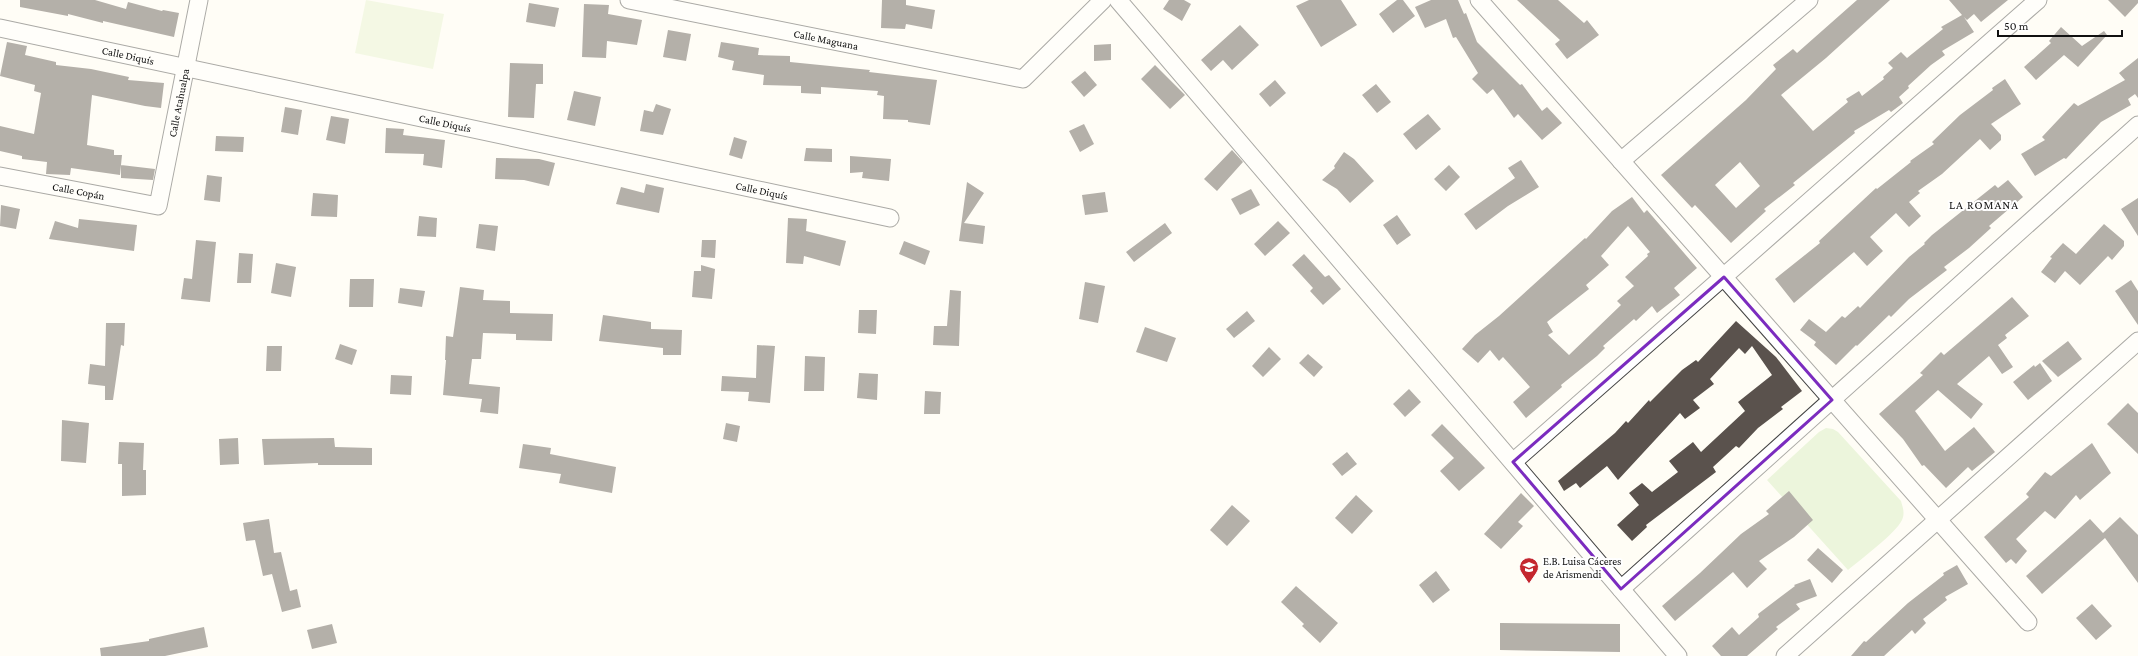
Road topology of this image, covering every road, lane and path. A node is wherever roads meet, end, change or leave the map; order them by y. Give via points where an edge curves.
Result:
1 (199, 0) edge
2 (629, 0) edge
3 (1103, 0) edge
4 (1118, 0) edge
5 (1479, 0) edge
6 (1809, 0) edge
7 (2038, 0) edge
8 (0, 28) edge
9 (186, 67) junction
10 (2138, 125) edge
11 (1621, 161) junction
12 (0, 176) edge
13 (158, 206) joint
14 (890, 218) dead end
15 (1724, 277) junction
16 (2138, 341) edge
17 (1832, 400) junction
18 (1513, 462) junction
19 (1938, 519) junction
20 (1621, 589) junction
21 (2028, 622) dead end
22 (1678, 656) edge
23 (1785, 656) edge

1 - 9 street, Calle Atahualpa
2 - 3 street, Calle Maguana via 1023,78
4 - 18 street
5 - 11 street
6 - 11 street
7 - 15 street
8 - 9 street, Calle Diquís
9 - 13 street, Calle Atahualpa
9 - 14 street, Calle Diquís
10 - 17 street
11 - 15 street
12 - 13 street, Calle Copán
15 - 17 street
15 - 18 street
16 - 19 street
17 - 19 street
17 - 20 street
18 - 20 street
19 - 21 street
19 - 23 street
20 - 22 street

